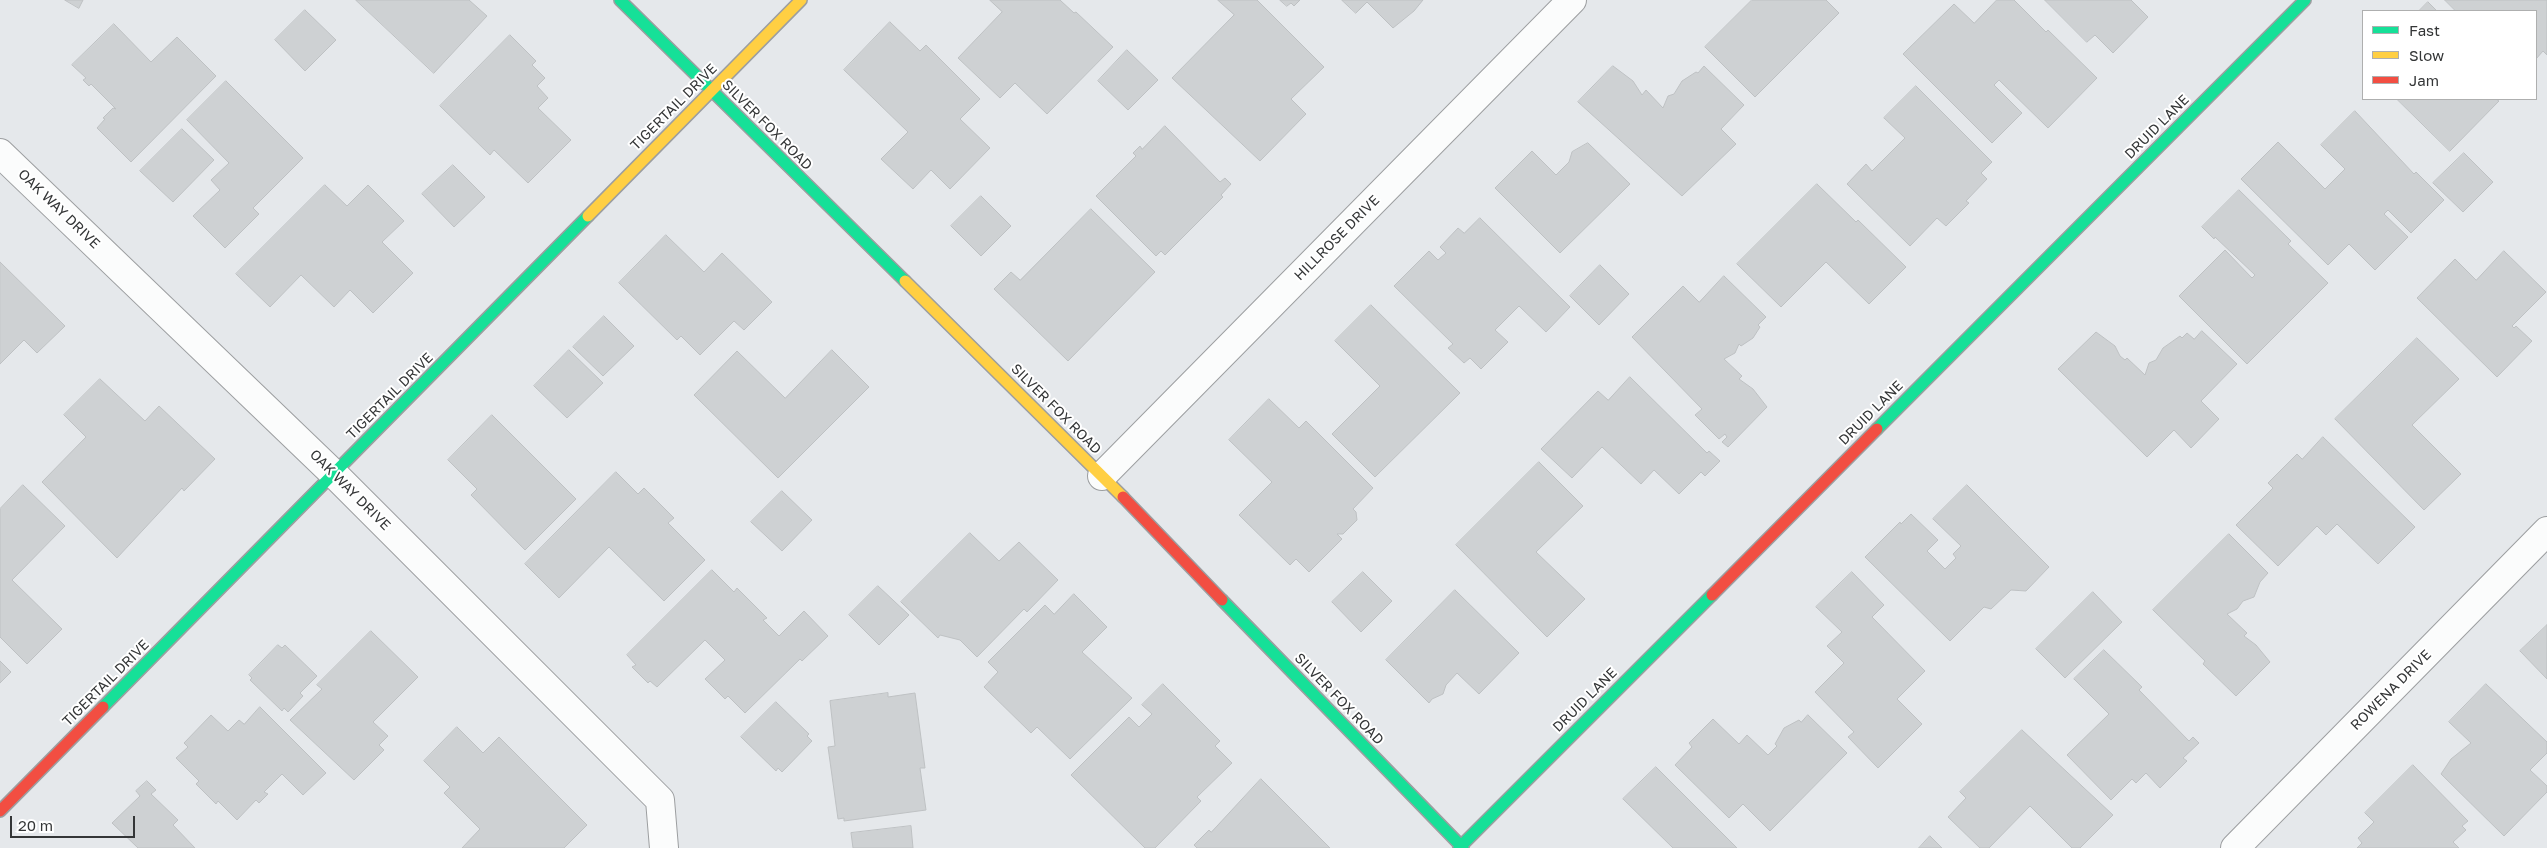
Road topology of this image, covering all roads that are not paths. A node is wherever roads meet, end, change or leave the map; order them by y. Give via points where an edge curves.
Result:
1 (620, 0) edge
2 (801, 0) edge
3 (1572, 0) edge
4 (2305, 0) edge
5 (711, 91) junction
6 (0, 153) edge
7 (334, 474) junction
8 (1102, 476) junction
9 (2547, 531) edge
10 (0, 811) edge
11 (1461, 847) edge
12 (664, 848) edge
13 (2235, 848) edge

1 - 5 street, SILVER FOX ROAD
2 - 5 street, TIGERTAIL DRIVE
3 - 8 street, HILLROSE DRIVE
4 - 11 street, DRUID LANE
5 - 7 street, TIGERTAIL DRIVE
5 - 8 street, SILVER FOX ROAD
6 - 7 street, OAK WAY DRIVE
7 - 10 street, TIGERTAIL DRIVE
7 - 12 street, OAK WAY DRIVE via 660,800
8 - 11 street, SILVER FOX ROAD
9 - 13 street, ROWENA DRIVE

